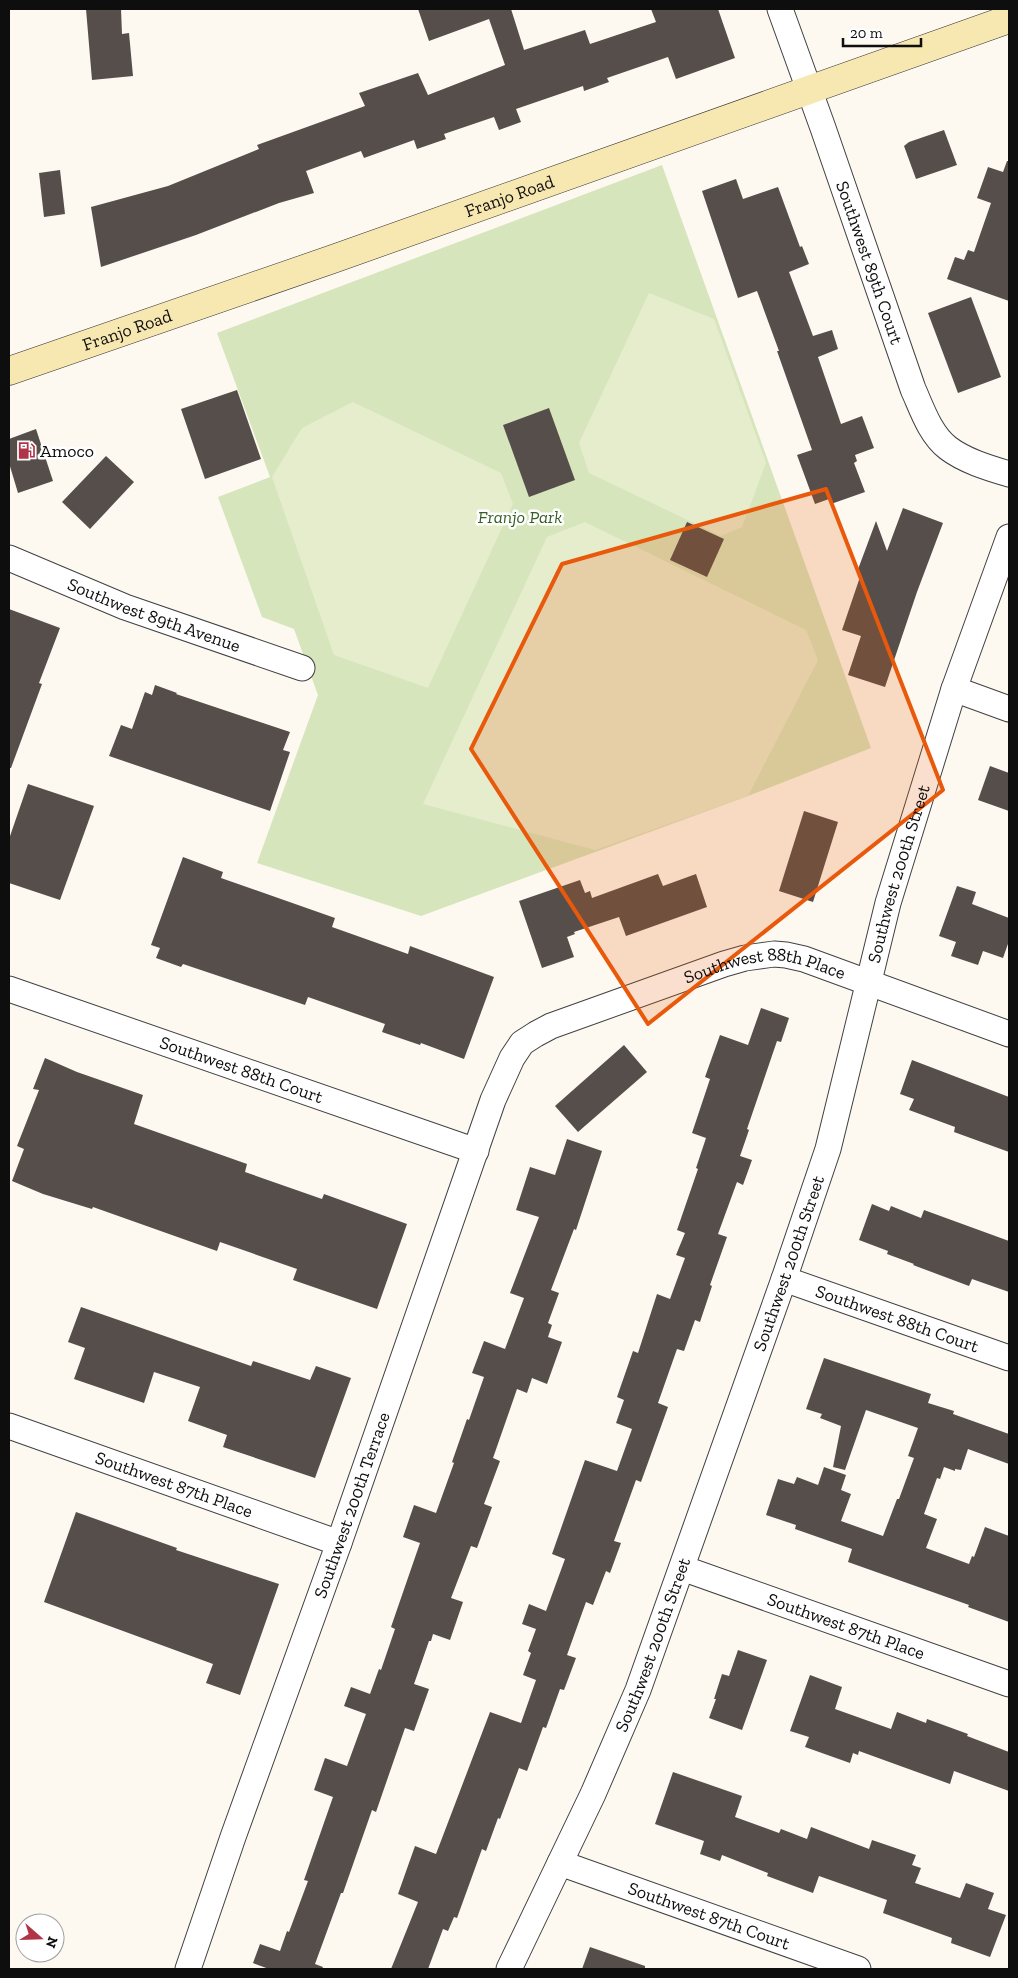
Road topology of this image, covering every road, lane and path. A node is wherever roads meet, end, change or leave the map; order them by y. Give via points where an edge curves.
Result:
1 (780, 9) edge
2 (1009, 19) edge
3 (809, 89) junction
4 (9, 371) edge
5 (1009, 474) edge
6 (1009, 537) edge
7 (9, 558) edge
8 (302, 668) dead end
9 (954, 689) junction
10 (1009, 709) edge
11 (869, 982) junction
12 (9, 989) edge
13 (1009, 1034) edge
14 (522, 1043) joint
15 (476, 1151) junction
16 (784, 1279) junction
17 (1009, 1358) edge
18 (9, 1426) edge
19 (339, 1544) junction
20 (682, 1568) junction
21 (1009, 1684) edge
22 (560, 1863) junction
23 (188, 1969) edge
24 (509, 1969) edge
25 (858, 1969) edge

1 - 3 street, Southwest 89th Court
2 - 3 street, Franjo Road
3 - 4 street, Franjo Road
3 - 5 street, Southwest 89th Court via 925,417 948,448 968,460
6 - 9 street, Southwest 200th Street
7 - 8 street, Southwest 89th Avenue via 125,607
9 - 10 street
9 - 11 street, Southwest 200th Street via 888,904
11 - 13 street, Southwest 88th Place
11 - 14 street, Southwest 88th Place via 786,955 745,958 551,1026
11 - 16 street, Southwest 200th Street via 828,1149
12 - 15 street, Southwest 88th Court
14 - 15 street, Southwest 200th Terrace via 502,1078
15 - 19 street, Southwest 200th Terrace
16 - 17 street, Southwest 88th Court
16 - 20 street, Southwest 200th Street
18 - 19 street, Southwest 87th Place
19 - 23 street, Southwest 200th Terrace
20 - 21 street, Southwest 87th Place
20 - 22 street, Southwest 200th Street via 638,1690
22 - 24 street, Southwest 200th Street
22 - 25 street, Southwest 87th Court

